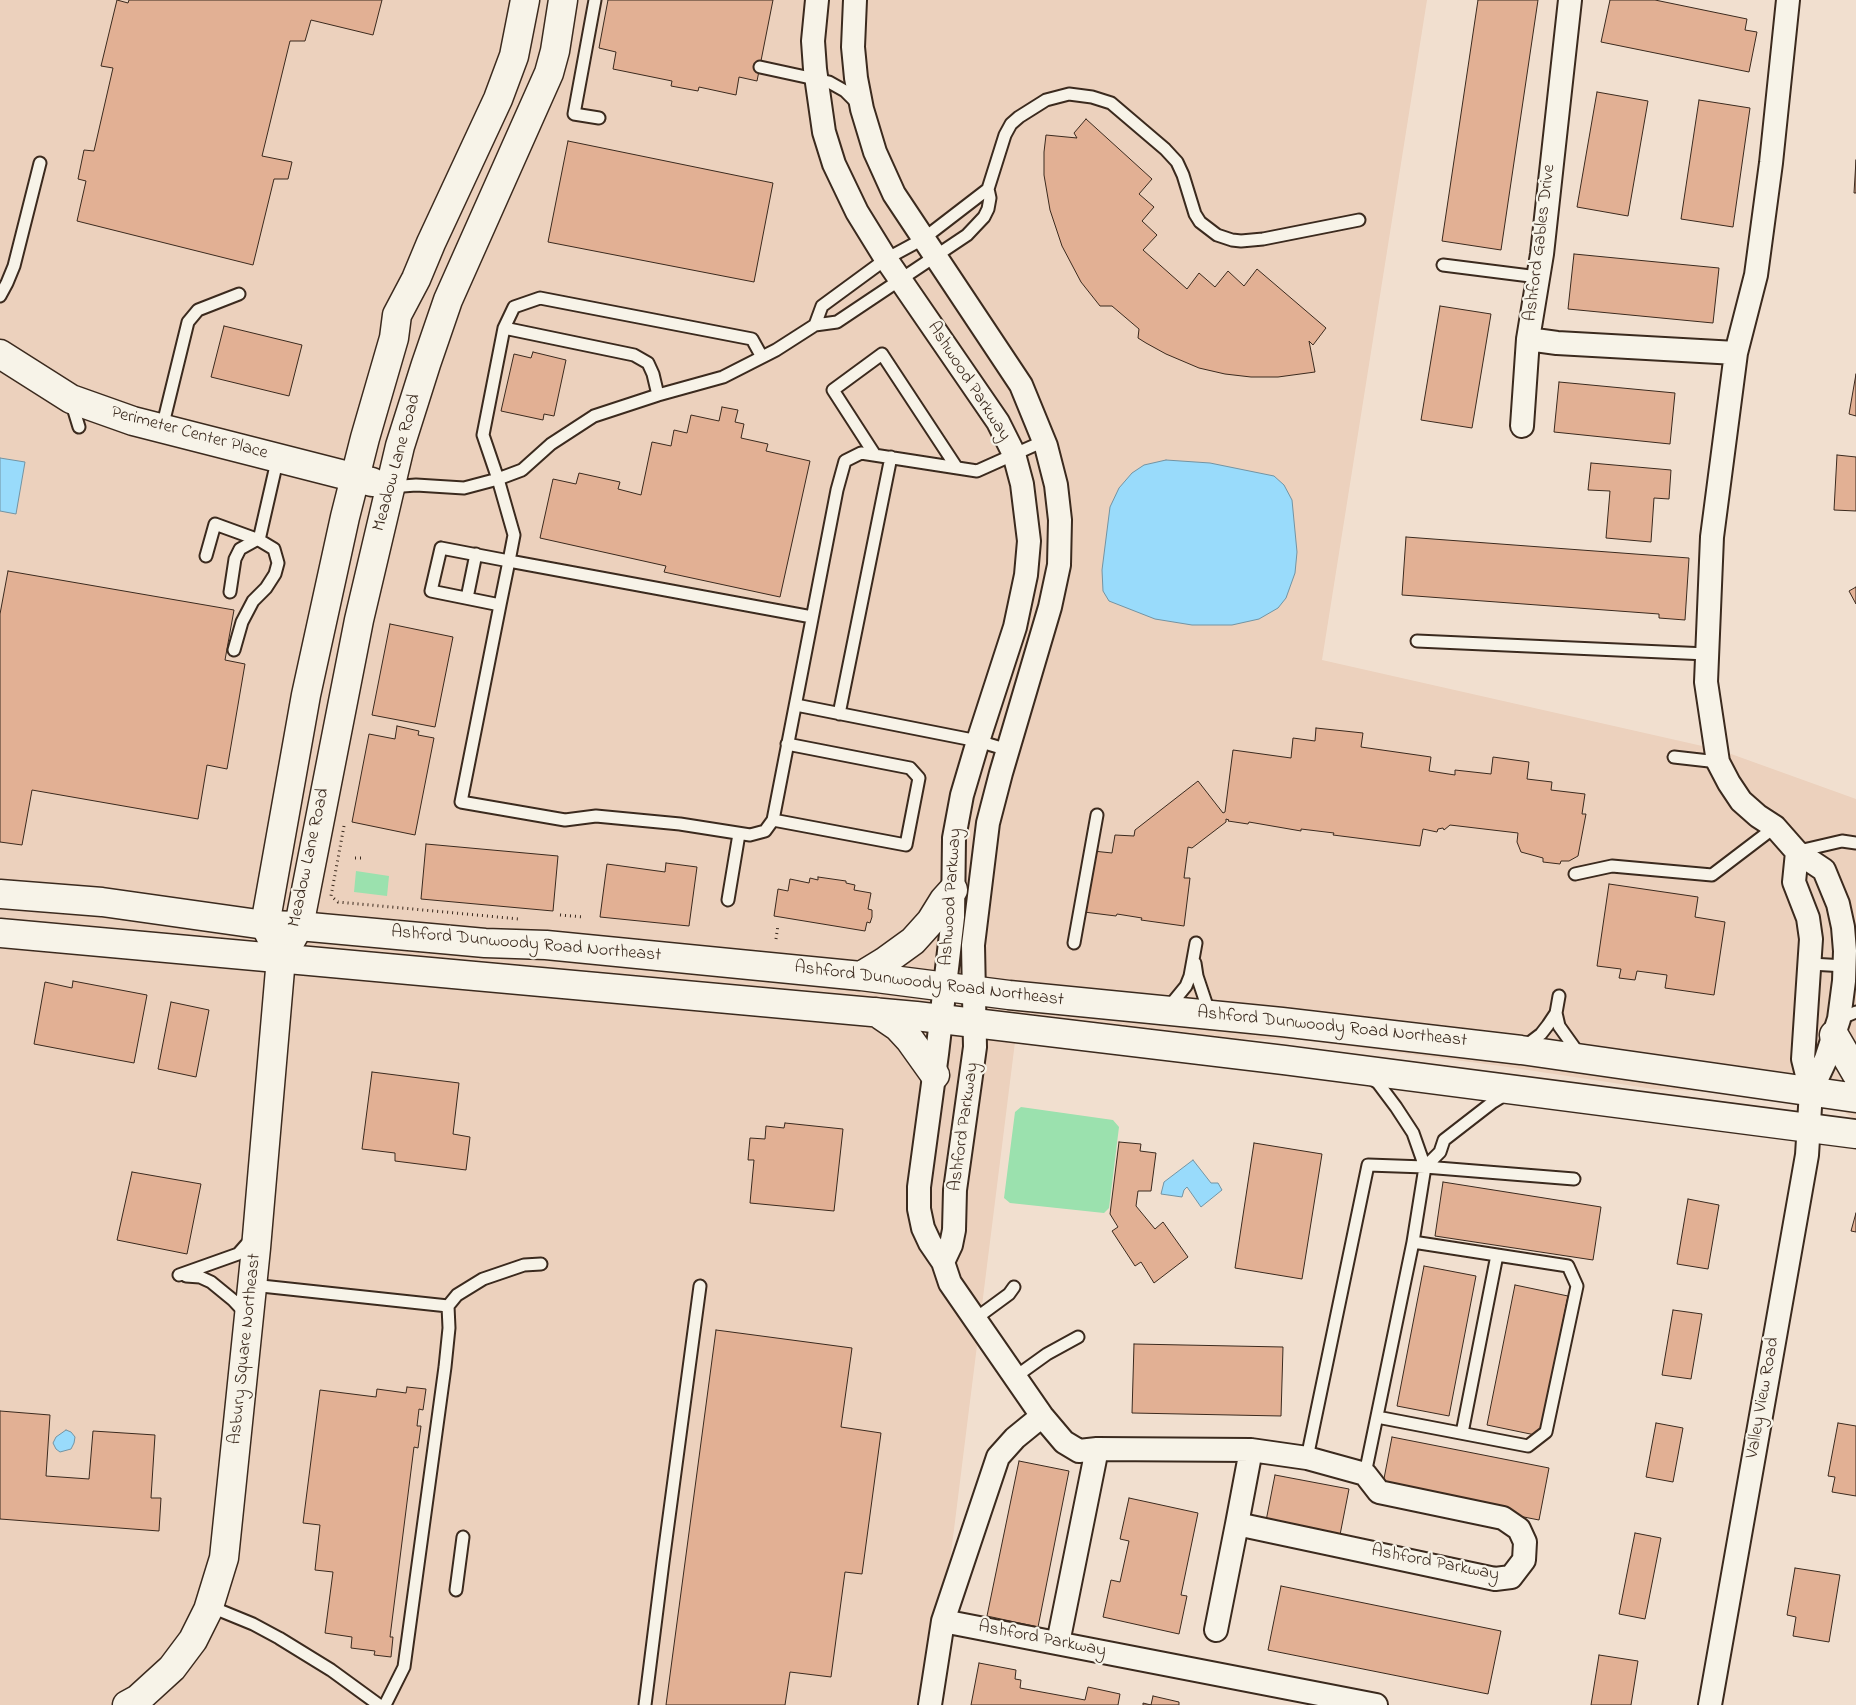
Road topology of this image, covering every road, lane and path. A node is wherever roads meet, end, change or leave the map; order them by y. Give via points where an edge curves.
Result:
1 (525, 0) edge
2 (563, 0) edge
3 (595, 0) edge
4 (817, 0) edge
5 (855, 0) edge
6 (1570, 0) edge
7 (1788, 0) edge
8 (760, 67) dead end
9 (816, 79) junction
10 (862, 109) junction
11 (600, 118) dead end
12 (40, 163) dead end
13 (988, 189) junction
14 (1359, 220) dead end
15 (923, 239) junction
16 (935, 258) junction
17 (886, 259) junction
18 (1443, 265) dead end
19 (1538, 277) junction
20 (901, 280) junction
21 (239, 294) dead end
22 (0, 296) edge
23 (815, 324) junction
24 (504, 328) junction
25 (1528, 339) junction
26 (0, 354) edge
27 (1736, 354) junction
28 (762, 357) junction
29 (658, 395) junction
30 (71, 399) junction
31 (1522, 426) dead end
32 (79, 427) dead end
33 (162, 428) junction
34 (1044, 441) junction
35 (1014, 454) junction
36 (875, 455) junction
37 (278, 457) junction
38 (891, 457) junction
39 (957, 468) junction
40 (355, 477) junction
41 (498, 479) junction
42 (390, 487) junction
43 (258, 540) junction
44 (476, 554) junction
45 (206, 556) dead end
46 (509, 561) junction
47 (230, 592) dead end
48 (467, 598) junction
49 (500, 605) junction
50 (812, 617) junction
51 (1417, 641) dead end
52 (234, 650) dead end
53 (1707, 654) junction
54 (796, 705) junction
55 (839, 714) junction
56 (978, 741) junction
57 (787, 744) junction
58 (1008, 750) junction
59 (1674, 757) dead end
60 (1718, 762) junction
61 (1097, 815) dead end
62 (346, 818) dead end
63 (772, 820) junction
64 (1775, 827) junction
65 (739, 834) junction
66 (1856, 843) edge
67 (1797, 852) junction
68 (355, 858) dead end
69 (364, 858) dead end
70 (1575, 874) dead end
71 (953, 890) junction
72 (0, 894) edge
73 (728, 900) dead end
74 (560, 915) dead end
75 (584, 917) dead end
76 (526, 920) dead end
77 (265, 925) junction
78 (778, 925) dead end
79 (299, 926) junction
80 (0, 933) edge
81 (776, 939) dead end
82 (1074, 943) dead end
83 (1196, 943) dead end
84 (1194, 957) junction
85 (281, 958) junction
86 (1811, 964) junction
87 (861, 976) junction
88 (1848, 979) edge
89 (945, 986) junction
90 (974, 990) junction
91 (1559, 996) dead end
92 (1167, 1009) junction
93 (876, 1012) junction
94 (1556, 1013) junction
95 (1214, 1015) junction
96 (941, 1019) junction
97 (1843, 1022) edge
98 (975, 1023) junction
99 (1521, 1050) junction
100 (1583, 1059) junction
101 (1359, 1070) junction
102 (1856, 1073) edge
103 (935, 1075) junction
104 (1513, 1090) junction
105 (1811, 1091) junction
106 (1856, 1098) edge
107 (1808, 1128) junction
108 (1856, 1134) edge
109 (1425, 1167) junction
110 (1574, 1179) dead end
111 (257, 1231) junction
112 (1413, 1242) junction
113 (1497, 1255) junction
114 (943, 1262) junction
115 (541, 1264) dead end
116 (252, 1285) junction
117 (700, 1286) dead end
118 (1014, 1287) dead end
119 (448, 1306) junction
120 (249, 1316) junction
121 (975, 1319) junction
122 (1078, 1337) dead end
123 (1015, 1377) junction
124 (1042, 1416) junction
125 (1377, 1417) junction
126 (1462, 1433) junction
127 (1097, 1449) junction
128 (1251, 1450) junction
129 (1307, 1458) junction
130 (1365, 1474) junction
131 (1237, 1524) junction
132 (463, 1537) dead end
133 (456, 1590) dead end
134 (209, 1606) junction
135 (943, 1621) junction
136 (1216, 1630) dead end
137 (1058, 1643) junction
138 (127, 1705) edge
139 (379, 1705) edge
140 (385, 1705) edge
141 (645, 1705) edge
142 (930, 1705) edge
143 (1376, 1705) edge
144 (1710, 1705) edge

1 - 40 main road, Meadow Lane Road via 514,56 501,92 397,315 394,338
2 - 42 main road, Meadow Lane Road via 549,73 448,300
3 - 11 lane via 574,114
4 - 9 street, Ashwood Parkway via 813,41
5 - 10 street, Ashwood Parkway via 853,47
6 - 19 street, Ashford Gables Drive
7 - 27 street via 1756,275
8 - 9 lane
9 - 10 lane via 838,86
9 - 17 street, Ashwood Parkway via 824,132 834,164 856,212
10 - 15 street, Ashwood Parkway via 875,152 894,194
12 - 22 lane via 14,266
13 - 14 lane via 1011,124 1046,100 1069,94 1102,100 1119,108 1171,155 1183,176 1195,214 1217,235 1241,241 1263,239
13 - 15 lane
13 - 16 lane via 990,198 984,217
15 - 16 street, Ashwood Parkway
15 - 17 lane
16 - 20 lane
16 - 34 street, Ashwood Parkway via 1021,385
17 - 20 street, Ashwood Parkway
17 - 23 lane via 822,306
18 - 19 lane
19 - 25 street, Ashford Gables Drive
20 - 23 lane via 837,322
20 - 35 street, Ashwood Parkway via 998,422
21 - 33 lane via 198,310 188,322
23 - 28 lane
24 - 28 lane via 514,307 540,298 752,339
24 - 29 lane via 634,355 648,363
24 - 41 lane via 483,435
25 - 27 street, Ashford Gables Drive
25 - 31 street
26 - 30 main road, Perimeter Center Place
27 - 53 street via 1712,537
28 - 29 lane via 723,377
29 - 41 lane via 594,416 551,444 522,470
30 - 32 lane
30 - 33 main road, Perimeter Center Place
33 - 37 main road, Perimeter Center Place
34 - 35 lane
34 - 58 street, Ashwood Parkway via 1056,485 1060,520 1059,565
35 - 39 lane via 977,471
35 - 56 street, Ashwood Parkway via 1022,484 1029,541 1026,575 1015,627
36 - 38 lane
36 - 39 lane via 833,390 882,354
36 - 50 lane via 861,453 845,462
37 - 40 main road, Perimeter Center Place
37 - 43 lane
38 - 39 lane
38 - 55 lane
40 - 42 main road, Perimeter Center Place
40 - 77 main road, Meadow Lane Road via 306,695
41 - 42 lane via 464,488
41 - 46 lane via 514,535
42 - 79 main road, Meadow Lane Road via 359,620
43 - 45 lane via 215,524
43 - 47 lane via 240,549 235,559
43 - 52 lane via 274,549 278,563 275,574 253,601 242,622
44 - 46 lane
44 - 48 lane
44 - 48 lane via 441,548 431,591
46 - 49 lane
46 - 50 lane
48 - 49 lane
49 - 65 lane via 461,802 565,820 596,816 680,824
50 - 54 lane
51 - 53 lane
53 - 60 street via 1706,682
54 - 55 lane
54 - 57 lane
55 - 56 lane
56 - 58 lane
56 - 71 street, Ashwood Parkway via 962,795 954,838
57 - 63 lane
57 - 63 lane via 829,758 886,769 910,768 918,778 906,845 843,828 794,819
58 - 90 street, Ashwood Parkway via 988,823 973,945
59 - 60 lane
60 - 64 street via 1741,801
61 - 82 lane
62 - 76 path via 331,896 338,902
63 - 65 lane via 765,831
64 - 67 street
64 - 70 lane via 1712,874 1612,866
65 - 73 lane
66 - 67 lane via 1842,842
67 - 86 street via 1794,882 1808,918
67 - 88 street via 1824,870 1832,886 1843,927
68 - 69 path
71 - 87 main road via 913,941
71 - 89 street, Ashwood Parkway
72 - 77 main road, Ashford Dunwoody Road Northeast via 102,902
74 - 75 path
77 - 79 main road, Ashford Dunwoody Road Northeast
77 - 85 main road, Meadow Lane Road
78 - 81 path
79 - 85 main road, Meadow Lane Road
79 - 87 main road, Ashford Dunwoody Road Northeast via 485,943 546,945
80 - 85 main road, Ashford Dunwoody Road Northeast
83 - 84 lane
84 - 92 lane via 1186,986
84 - 95 lane via 1207,1006
85 - 93 main road, Ashford Dunwoody Road Northeast
85 - 111 main road, Asbury Square Northeast
86 - 88 lane
86 - 105 street via 1803,1059
87 - 89 main road, Ashford Dunwoody Road Northeast
88 - 97 street
89 - 90 main road, Ashford Dunwoody Road Northeast
89 - 96 street, Ashwood Parkway
90 - 92 main road, Ashford Dunwoody Road Northeast via 1009,996
90 - 98 street, Ashford Parkway
91 - 94 lane
92 - 95 main road, Ashford Dunwoody Road Northeast
93 - 96 main road, Ashford Dunwoody Road Northeast
93 - 103 main road via 898,1027
94 - 99 lane via 1541,1034
94 - 100 lane via 1565,1037
95 - 99 main road, Ashford Dunwoody Road Northeast
96 - 98 main road, Ashford Dunwoody Road Northeast
96 - 103 street, Ashford Parkway
97 - 102 main road
97 - 105 street
98 - 101 main road, Ashford Dunwoody Road Northeast
98 - 114 street, Ashford Parkway via 975,1047 955,1190 954,1230
99 - 100 main road, Ashford Dunwoody Road Northeast
100 - 105 main road, Ashford Dunwoody Road Northeast
101 - 104 main road, Ashford Dunwoody Road Northeast
101 - 109 lane via 1378,1083 1396,1107 1412,1133
103 - 114 street, Ashford Parkway via 919,1187 919,1209 923,1228
104 - 107 main road, Ashford Dunwoody Road Northeast
104 - 109 lane via 1444,1140 1440,1152
105 - 106 main road, Ashford Dunwoody Road Northeast
105 - 107 street, Valley View Road
107 - 108 main road, Ashford Dunwoody Road Northeast
107 - 144 street, Valley View Road via 1806,1155
109 - 110 lane
109 - 112 lane
109 - 129 lane via 1368,1166
111 - 116 main road, Asbury Square Northeast
111 - 120 lane via 238,1254 179,1275 200,1277 211,1282
112 - 113 lane
112 - 125 lane
113 - 126 lane
113 - 126 lane via 1568,1266 1577,1286 1546,1432 1528,1446
114 - 121 street, Ashford Parkway via 950,1283
115 - 119 lane via 524,1265 483,1279 456,1295
116 - 119 lane
116 - 120 main road, Asbury Square Northeast
117 - 141 lane
118 - 121 lane
119 - 140 lane via 446,1358 404,1668
120 - 134 main road, Asbury Square Northeast via 224,1558
121 - 123 street, Ashford Parkway
122 - 123 lane
123 - 124 street, Ashford Parkway
124 - 127 street, Ashford Parkway via 1064,1442 1079,1451
124 - 135 street via 998,1457
125 - 126 lane
125 - 130 lane
127 - 128 street, Ashford Parkway
127 - 137 street
128 - 129 street, Ashford Parkway
128 - 131 street
129 - 130 street, Ashford Parkway
130 - 131 street, Ashford Parkway via 1379,1492 1503,1518 1519,1529 1525,1542 1524,1560 1510,1577 1495,1578
131 - 136 street
132 - 133 lane
134 - 138 main road, Asbury Square Northeast via 193,1640 172,1668
134 - 139 lane via 279,1638
135 - 137 street, Ashford Parkway
135 - 142 street
137 - 143 street, Ashford Parkway

